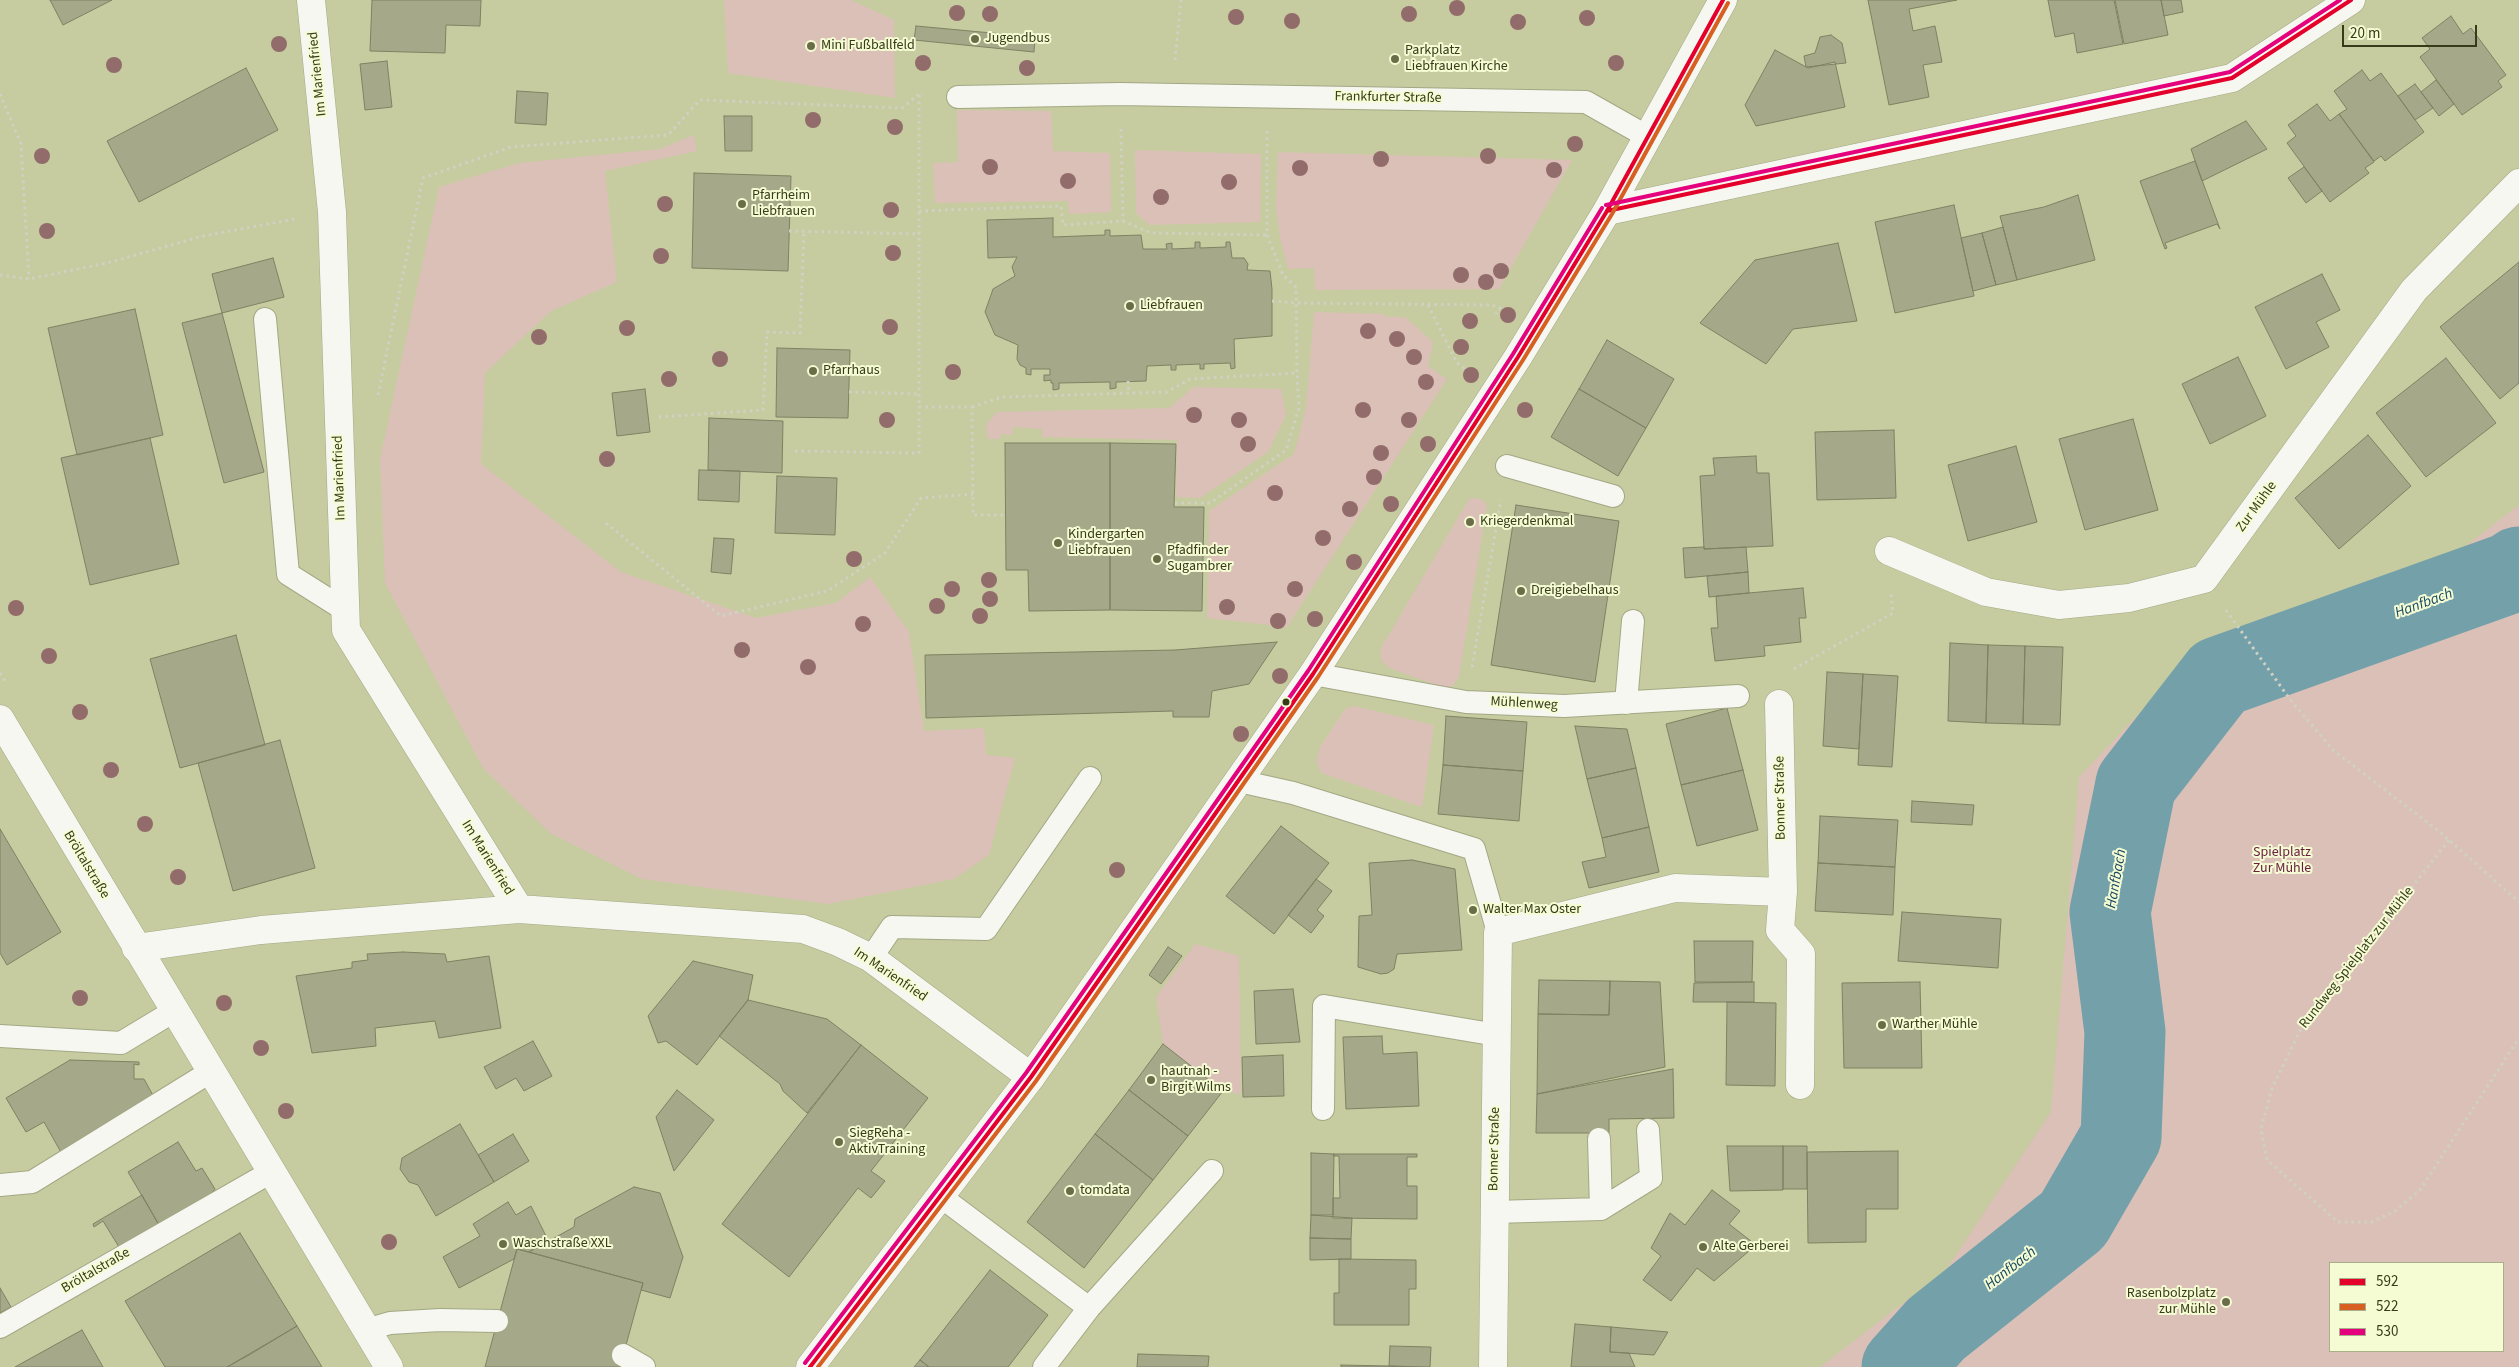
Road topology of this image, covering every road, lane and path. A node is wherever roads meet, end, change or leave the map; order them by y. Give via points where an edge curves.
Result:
1 (311, 0) edge
2 (1181, 0) edge
3 (1722, 0) edge
4 (2351, 0) edge
5 (1179, 26) dead end
6 (0, 94) edge
7 (1120, 94) junction
8 (1267, 95) junction
9 (958, 97) dead end
10 (1648, 137) junction
11 (2519, 183) edge
12 (919, 211) junction
13 (1607, 211) junction
14 (332, 212) junction
15 (1123, 221) junction
16 (789, 231) dead end
17 (804, 232) junction
18 (920, 234) junction
19 (1267, 234) junction
20 (0, 275) edge
21 (29, 279) junction
22 (1272, 301) dead end
23 (1296, 303) junction
24 (1428, 305) junction
25 (1492, 305) dead end
26 (265, 319) dead end
27 (1457, 363) dead end
28 (1297, 373) junction
29 (1128, 381) dead end
30 (849, 392) dead end
31 (1129, 393) junction
32 (920, 394) junction
33 (377, 398) dead end
34 (919, 407) junction
35 (972, 407) junction
36 (659, 417) dead end
37 (795, 451) dead end
38 (1507, 466) joint
39 (973, 494) junction
40 (1612, 496) dead end
41 (1175, 503) dead end
42 (1005, 515) dead end
43 (606, 523) dead end
44 (1888, 551) joint
45 (2223, 605) dead end
46 (346, 610) junction
47 (1633, 621) dead end
48 (1313, 674) junction
49 (1738, 696) dead end
50 (1466, 702) junction
51 (1626, 703) junction
52 (1779, 704) joint
53 (0, 719) edge
54 (1090, 778) dead end
55 (1240, 781) junction
56 (2449, 840) junction
57 (1783, 892) junction
58 (2519, 902) edge
59 (519, 908) junction
60 (1498, 932) junction
61 (136, 948) junction
62 (871, 958) junction
63 (174, 1011) junction
64 (1497, 1035) junction
65 (0, 1036) edge
66 (2519, 1038) edge
67 (210, 1072) junction
68 (1031, 1077) junction
69 (1800, 1085) dead end
70 (1323, 1109) dead end
71 (1648, 1130) dead end
72 (1599, 1139) dead end
73 (1212, 1171) dead end
74 (270, 1172) junction
75 (0, 1185) edge
76 (940, 1196) junction
77 (1601, 1209) junction
78 (1494, 1212) junction
79 (1089, 1308) junction
80 (497, 1321) dead end
81 (0, 1327) edge
82 (366, 1330) junction
83 (623, 1355) dead end
84 (389, 1367) edge
85 (644, 1367) edge
86 (810, 1367) edge
87 (1044, 1367) edge
88 (1493, 1367) edge

1 - 14 street, Im Marienfried
2 - 5 path
3 - 10 street
4 - 13 street via 2232,78
6 - 21 path via 21,144
7 - 8 lane, Frankfurter Straße
7 - 9 lane, Frankfurter Straße
7 - 15 path
8 - 10 lane, Frankfurter Straße via 1586,102
8 - 19 path
10 - 13 street
11 - 44 street, Zur Mühle via 2414,290 2204,579 2129,598 2058,605 1986,592
12 - 15 path via 1061,206 1063,225
12 - 18 path
12 - 33 path via 918,94 902,108 700,100 668,135 511,147 423,178
13 - 48 street via 1518,357
14 - 21 path via 203,236 107,263
14 - 46 street, Im Marienfried
15 - 19 path via 1151,233
16 - 17 path
17 - 18 path
17 - 36 path via 800,333 767,332 763,410
18 - 32 path
19 - 23 path via 1284,275 1296,287
20 - 21 path
22 - 23 path
23 - 24 path
23 - 28 path
24 - 25 path
24 - 27 path
26 - 46 lane via 288,574
28 - 31 path via 1190,379 1167,392
28 - 41 path via 1299,408 1286,450 1210,503
29 - 31 path
30 - 32 path
31 - 35 path via 1002,397
32 - 34 path
34 - 35 path
34 - 37 path via 919,453
35 - 39 path
38 - 40 lane
38 - 50 path
39 - 42 path via 973,515
39 - 43 path via 922,498 885,553 827,591 721,616
44 - 52 path via 1892,613 1780,674
45 - 56 path via 2289,698 2333,750
46 - 59 street, Im Marienfried via 346,630
47 - 51 lane
48 - 50 lane, Mühlenweg
48 - 55 street
49 - 51 lane, Mühlenweg
50 - 51 lane, Mühlenweg via 1564,706
52 - 57 street, Bonner Straße
53 - 61 street, Bröltalstraße
54 - 62 lane via 986,929 892,927
55 - 60 lane, Bonner Straße via 1293,793 1474,849
55 - 68 street
56 - 58 path
56 - 66 path, Rundweg Spielplatz zur Mühle via 2302,1027 2272,1088 2263,1121 2261,1129 2267,1160 2338,1222 2372,1222 2395,1211 2420,1190
57 - 60 street via 1675,888
57 - 69 street, Bonner Straße via 1780,930 1801,954
59 - 61 street, Im Marienfried via 261,930
59 - 62 street, Im Marienfried via 803,929
60 - 64 street, Bonner Straße
61 - 63 street, Bröltalstraße
62 - 68 street, Im Marienfried
63 - 65 lane via 121,1042
63 - 67 street, Bröltalstraße
64 - 70 lane via 1324,1006
64 - 78 street, Bonner Straße
67 - 74 street, Bröltalstraße
67 - 75 lane via 32,1182
68 - 76 street
71 - 77 lane via 1651,1178
72 - 77 lane
73 - 79 lane
74 - 81 lane, Bröltalstraße
74 - 82 street, Bröltalstraße
76 - 79 lane
76 - 86 street
77 - 78 lane
78 - 88 street, Bonner Straße
79 - 87 lane
80 - 82 lane via 390,1323
82 - 84 street, Bröltalstraße
83 - 85 lane

